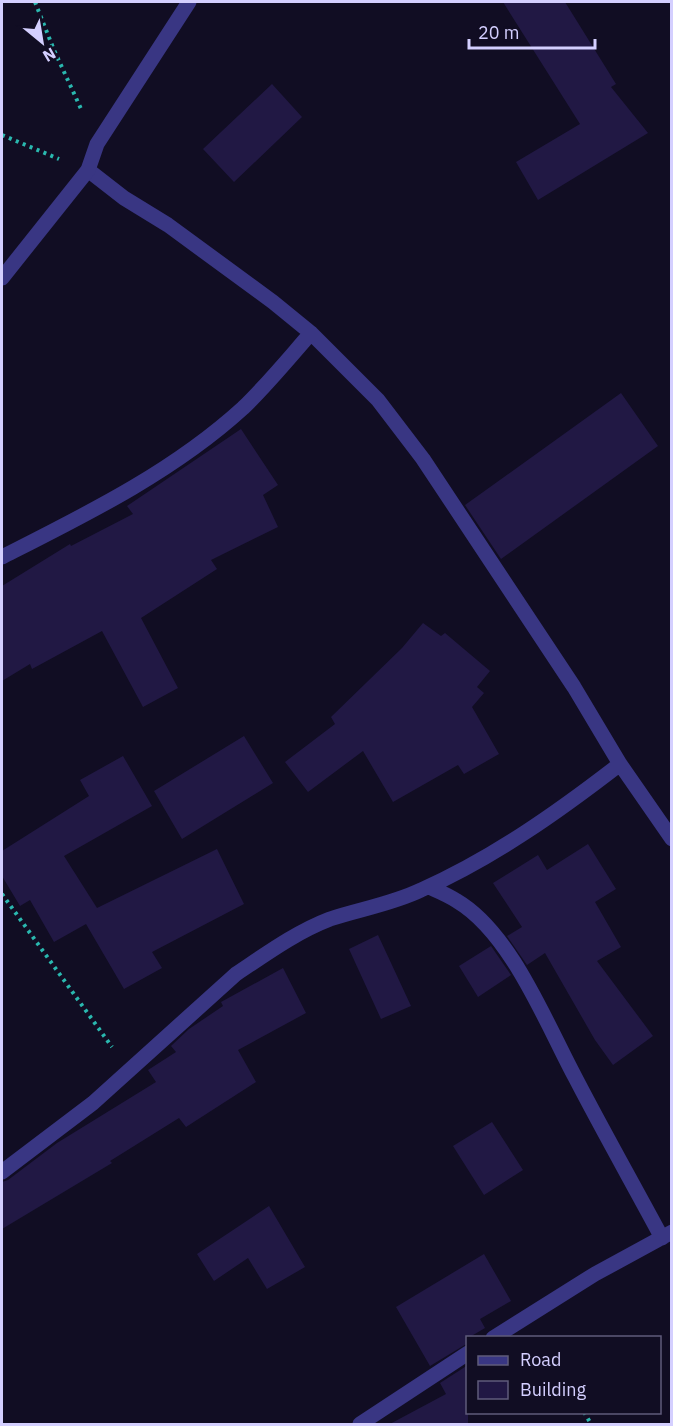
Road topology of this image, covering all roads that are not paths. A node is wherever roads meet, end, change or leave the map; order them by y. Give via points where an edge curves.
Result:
1 (189, 2) edge
2 (88, 170) junction
3 (2, 278) edge
4 (311, 333) junction
5 (2, 557) edge
6 (620, 764) junction
7 (672, 839) edge
8 (429, 886) junction
9 (2, 1172) edge
10 (667, 1235) edge
11 (496, 1336) edge
12 (466, 1354) edge
13 (360, 1425) edge

1 - 2 street via 98,144
2 - 3 street
2 - 4 street via 222,264
4 - 5 street via 244,407 195,447 75,520
4 - 6 street via 378,400 423,459 574,687
6 - 7 street
6 - 8 street via 522,834
8 - 9 street via 297,934 236,974 93,1103
8 - 10 street via 459,901 506,950 590,1106
10 - 11 street via 595,1274
12 - 13 street

